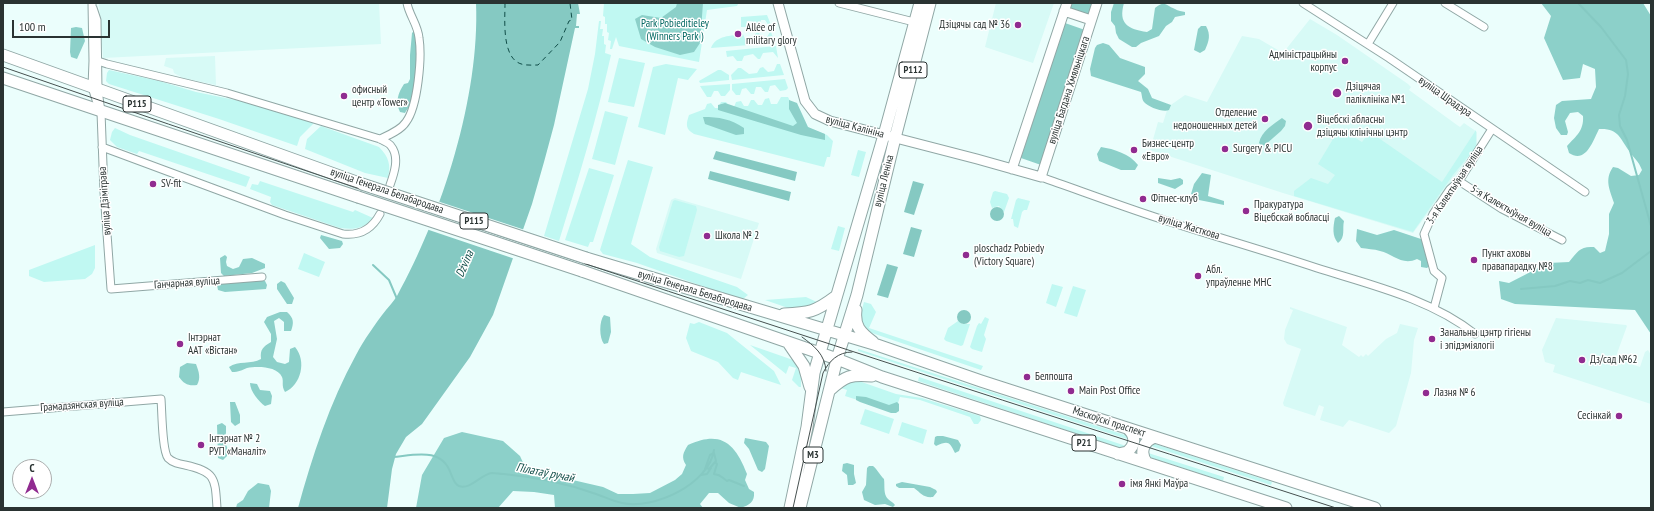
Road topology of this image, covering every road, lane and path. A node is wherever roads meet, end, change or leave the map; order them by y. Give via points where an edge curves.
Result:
1 (407, 3) edge
2 (778, 3) edge
3 (839, 3) edge
4 (920, 3) edge
5 (930, 3) edge
6 (1097, 3) edge
7 (1303, 3) edge
8 (1393, 3) edge
9 (1445, 3) edge
10 (93, 6) edge
11 (1066, 7) edge
12 (1091, 20) junction
13 (920, 24) junction
14 (1484, 27) dead end
15 (1368, 44) junction
16 (3, 55) edge
17 (98, 64) junction
18 (3, 78) edge
19 (95, 89) junction
20 (101, 112) junction
21 (1492, 129) junction
22 (884, 135) junction
23 (895, 138) junction
24 (380, 139) junction
25 (102, 147) junction
26 (1012, 169) junction
27 (1041, 177) junction
28 (1459, 181) junction
29 (390, 185) dead end
30 (1585, 192) dead end
31 (380, 214) dead end
32 (1562, 240) dead end
33 (262, 277) dead end
34 (111, 289) joint
35 (857, 295) junction
36 (835, 297) junction
37 (1434, 308) junction
38 (773, 314) junction
39 (826, 330) junction
40 (1476, 334) dead end
41 (844, 335) junction
42 (789, 344) junction
43 (877, 345) junction
44 (819, 354) junction
45 (837, 359) junction
46 (882, 377) junction
47 (829, 390) junction
48 (811, 391) junction
49 (3, 412) edge
50 (1127, 428) junction
51 (1155, 437) junction
52 (1118, 454) junction
53 (1147, 463) junction
54 (217, 508) edge
55 (790, 508) edge
56 (800, 508) edge
57 (1286, 508) edge
58 (1375, 508) edge

1 - 24 street via 419,37 418,84 414,108 406,123 394,133
2 - 22 street, вуліца Калініна via 805,101 814,114
3 - 13 street
4 - 13 main road, вуліца Леніна / Р112
5 - 13 main road, вуліца Леніна / Р112
6 - 12 street, вуліца Багдана Хмяльніцкага
7 - 15 street, вуліца Шрадэра
8 - 15 street
9 - 14 street
10 - 17 street, вуліца Дзімітрава via 97,20
10 - 19 street, вуліца Дзімітрава
11 - 12 street
11 - 26 street
12 - 27 street, вуліца Багдана Хмяльніцкага
13 - 22 main road, вуліца Леніна / Р112
13 - 23 main road, вуліца Леніна / Р112
15 - 21 street, вуліца Шрадэра
16 - 19 main road, вуліца Генерала Белабародава / Р115
17 - 19 street, вуліца Дзімітрава
17 - 24 street via 107,64 227,94
18 - 20 main road, вуліца Генерала Белабародава / Р115
19 - 20 street, вуліца Дзімітрава
19 - 38 main road, вуліца Генерала Белабародава / Р115, bridge via 362,184 586,258
20 - 25 street, вуліца Дзімітрава
20 - 42 main road, вуліца Генерала Белабародава / Р115, bridge via 582,271
21 - 28 street, 3-я Калектыўная вуліца
21 - 30 street, вуліца Шрадэра
22 - 23 street, вуліца Калініна
22 - 36 main road, вуліца Леніна / Р112
23 - 26 street, вуліца Жасткова
23 - 35 main road, вуліца Леніна / Р112
24 - 29 street via 391,145 394,153 394,172
25 - 31 street via 343,234 362,233 371,228
25 - 34 street, вуліца Дзімітрава
26 - 27 street, вуліца Жасткова
27 - 37 street, вуліца Жасткова via 1160,219 1293,260
28 - 32 street, 5-я Калектыўная вуліца via 1502,209
28 - 37 street, 3-я Калектыўная вуліца via 1450,189 1433,214 1424,234 1434,271 1442,278
33 - 34 street, Ганчарная вуліца
35 - 41 main road, вуліца Леніна / Р112
35 - 43 main road via 855,320 858,327
36 - 38 main road via 808,313
36 - 39 main road, вуліца Леніна / Р112
37 - 40 street, вуліца Жасткова via 1461,322
38 - 39 main road, вуліца Генерала Белабародава / Р115
39 - 41 main road, вуліца Генерала Белабародава / Р21
39 - 44 main road, Р112
41 - 43 main road, Маскоўскі праспект / Р21
41 - 45 main road, вуліца Леніна / Р112
42 - 44 main road, вуліца Генерала Белабародава / Р115
42 - 48 main road via 804,366
43 - 50 main road, Маскоўскі праспект / Р21
44 - 45 main road, Р21
44 - 48 main road, М3
45 - 46 main road, Р21
45 - 47 main road, М3
46 - 47 main road via 853,375 844,378
46 - 52 main road, Р21
47 - 56 main road, М3
48 - 55 main road, М3 via 807,427
49 - 54 street, Грамадзянская вуліца via 161,399 166,453 172,461 205,470 210,475 214,480
50 - 51 main road, Маскоўскі праспект / Р21
50 - 52 main road via 1133,435 1133,444 1127,452
51 - 53 main road via 1148,440 1144,447 1143,454
51 - 58 main road, Маскоўскі праспект / Р21
52 - 53 main road, Р21
53 - 57 main road, Р21

